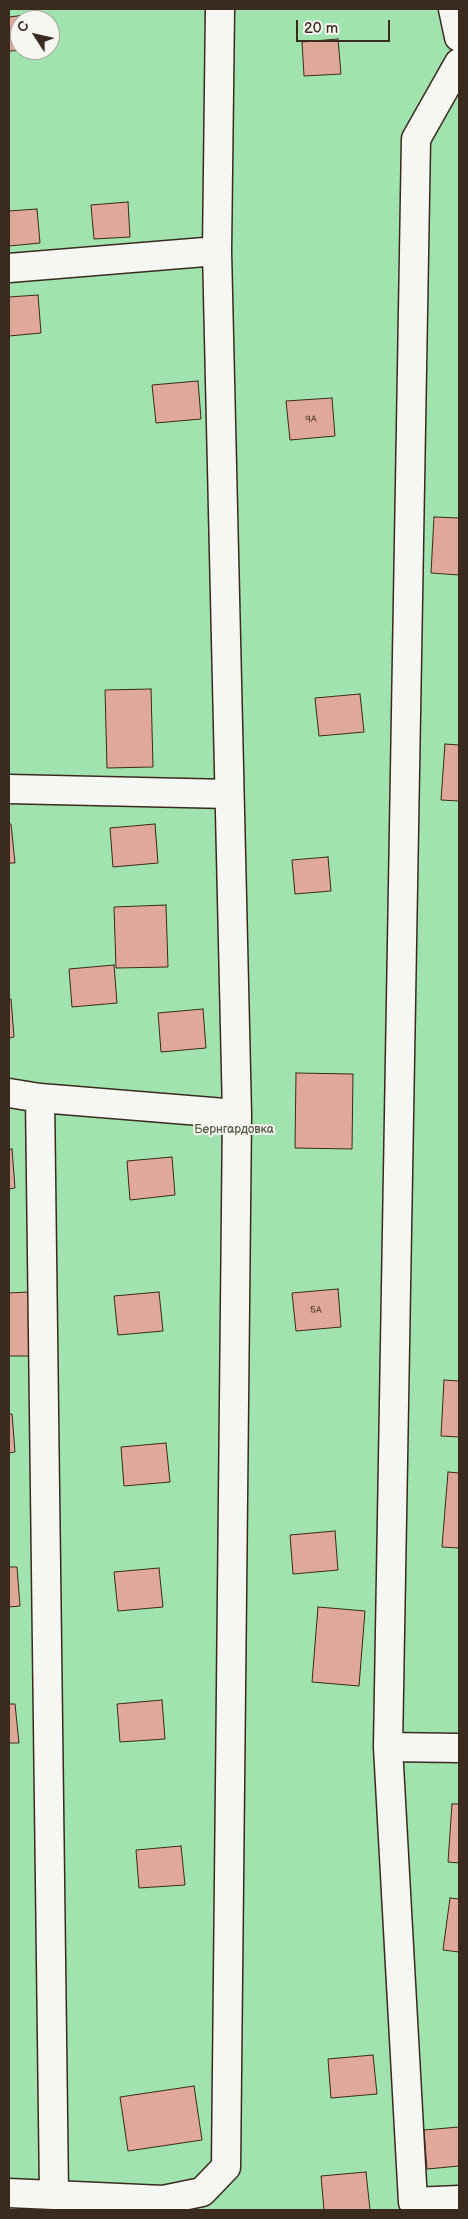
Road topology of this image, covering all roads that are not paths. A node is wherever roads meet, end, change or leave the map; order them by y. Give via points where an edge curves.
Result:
1 (220, 9) edge
2 (452, 9) edge
3 (459, 37) edge
4 (459, 63) edge
5 (217, 251) junction
6 (9, 268) edge
7 (9, 789) edge
8 (228, 794) junction
9 (9, 1093) edge
10 (40, 1098) junction
11 (237, 1114) junction
12 (388, 1747) junction
13 (459, 1748) edge
14 (9, 2193) edge
15 (54, 2194) junction
16 (459, 2200) edge

1 - 5 street
2 - 3 street
4 - 12 street via 416,139
5 - 6 street
5 - 8 street
7 - 8 street
8 - 11 street
9 - 10 street
10 - 11 street
10 - 15 street
11 - 15 street via 226,2167 202,2192 163,2200
12 - 13 street
12 - 16 street via 413,2202
14 - 15 street

